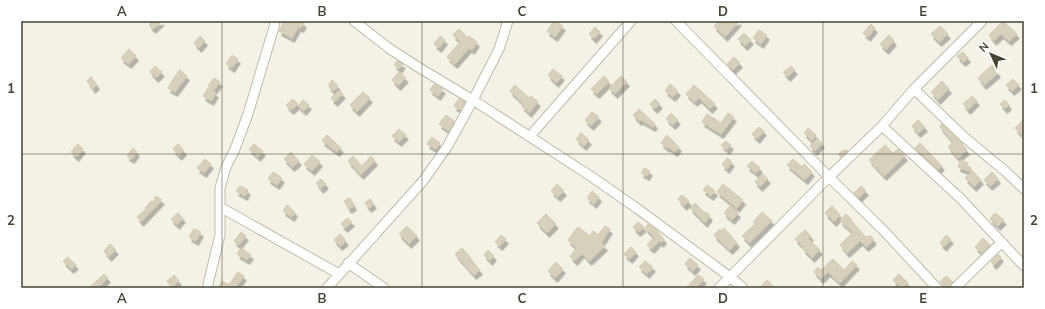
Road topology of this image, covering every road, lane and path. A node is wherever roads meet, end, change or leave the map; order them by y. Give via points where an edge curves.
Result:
1 (275, 21) edge
2 (354, 21) edge
3 (508, 21) edge
4 (631, 21) edge
5 (676, 21) edge
6 (982, 21) edge
7 (914, 89) junction
8 (473, 100) junction
9 (882, 126) junction
10 (530, 136) junction
11 (829, 177) junction
12 (1024, 189) edge
13 (220, 207) junction
14 (1002, 242) junction
15 (348, 263) junction
16 (1024, 266) edge
17 (339, 274) junction
18 (730, 277) junction
19 (208, 288) edge
20 (327, 288) edge
21 (384, 288) edge
22 (719, 288) edge
23 (743, 288) edge
24 (937, 288) edge
25 (955, 288) edge

1 - 13 street via 248,114 226,167 220,188
2 - 8 street via 390,49
3 - 8 street via 499,49
4 - 10 street
5 - 11 street
6 - 7 street
7 - 9 street
7 - 12 street
8 - 10 street
8 - 15 street via 447,147 423,181
9 - 11 street
9 - 14 street via 960,198
10 - 18 street via 590,175
11 - 18 street
11 - 24 street
13 - 17 street
13 - 19 street via 220,234
14 - 16 street
14 - 25 street
15 - 17 street
15 - 21 street
17 - 20 street
18 - 22 street
18 - 23 street

